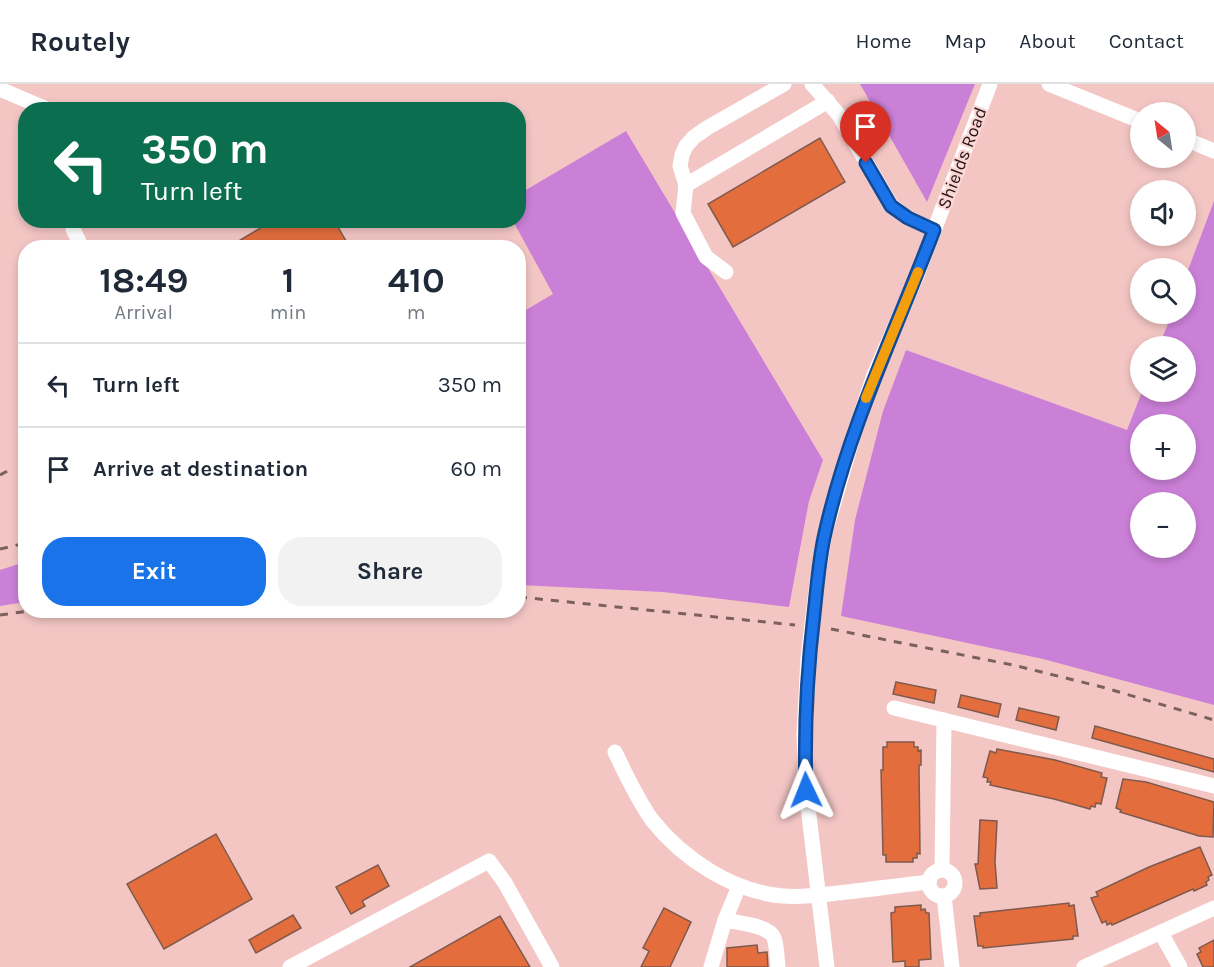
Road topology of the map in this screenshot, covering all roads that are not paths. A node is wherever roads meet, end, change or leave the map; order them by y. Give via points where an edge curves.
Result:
1 (784, 84) edge
2 (812, 84) edge
3 (990, 84) edge
4 (1049, 84) edge
5 (5, 88) edge
6 (828, 101) junction
7 (34, 102) edge
8 (1130, 117) edge
9 (1196, 144) edge
10 (1214, 151) edge
11 (686, 185) junction
12 (934, 230) junction
13 (726, 272) dead end
14 (894, 708) dead end
15 (944, 720) junction
16 (615, 752) dead end
17 (1214, 786) edge
18 (942, 870) junction
19 (929, 882) junction
20 (739, 886) junction
21 (820, 895) junction
22 (944, 896) junction
23 (1214, 908) edge
24 (725, 920) junction
25 (1161, 933) junction
26 (290, 967) edge
27 (552, 967) edge
28 (711, 967) edge
29 (778, 967) edge
30 (828, 967) edge
31 (952, 967) edge
32 (1084, 967) edge
33 (1180, 967) edge

1 - 11 street via 694,137 686,146 680,166
2 - 6 street
3 - 12 street, Shields Road
4 - 8 street
5 - 7 street
6 - 11 street
6 - 12 street via 891,206
9 - 10 street
11 - 13 street via 682,213 706,257
12 - 21 street, Shields Road via 874,375 825,533 808,658 804,735 806,790
14 - 15 street
15 - 17 street
15 - 18 street
16 - 20 street via 637,797 670,840 693,860
18 - 19 street via 934,873
18 - 22 street via 955,880 954,888
19 - 21 street
19 - 22 street via 932,892
20 - 21 street via 783,896
20 - 24 street
21 - 30 street, Shields Road
22 - 31 street
23 - 25 street
24 - 28 street
24 - 29 street via 766,929 772,934
25 - 32 street
25 - 33 street
26 - 27 street via 489,861

